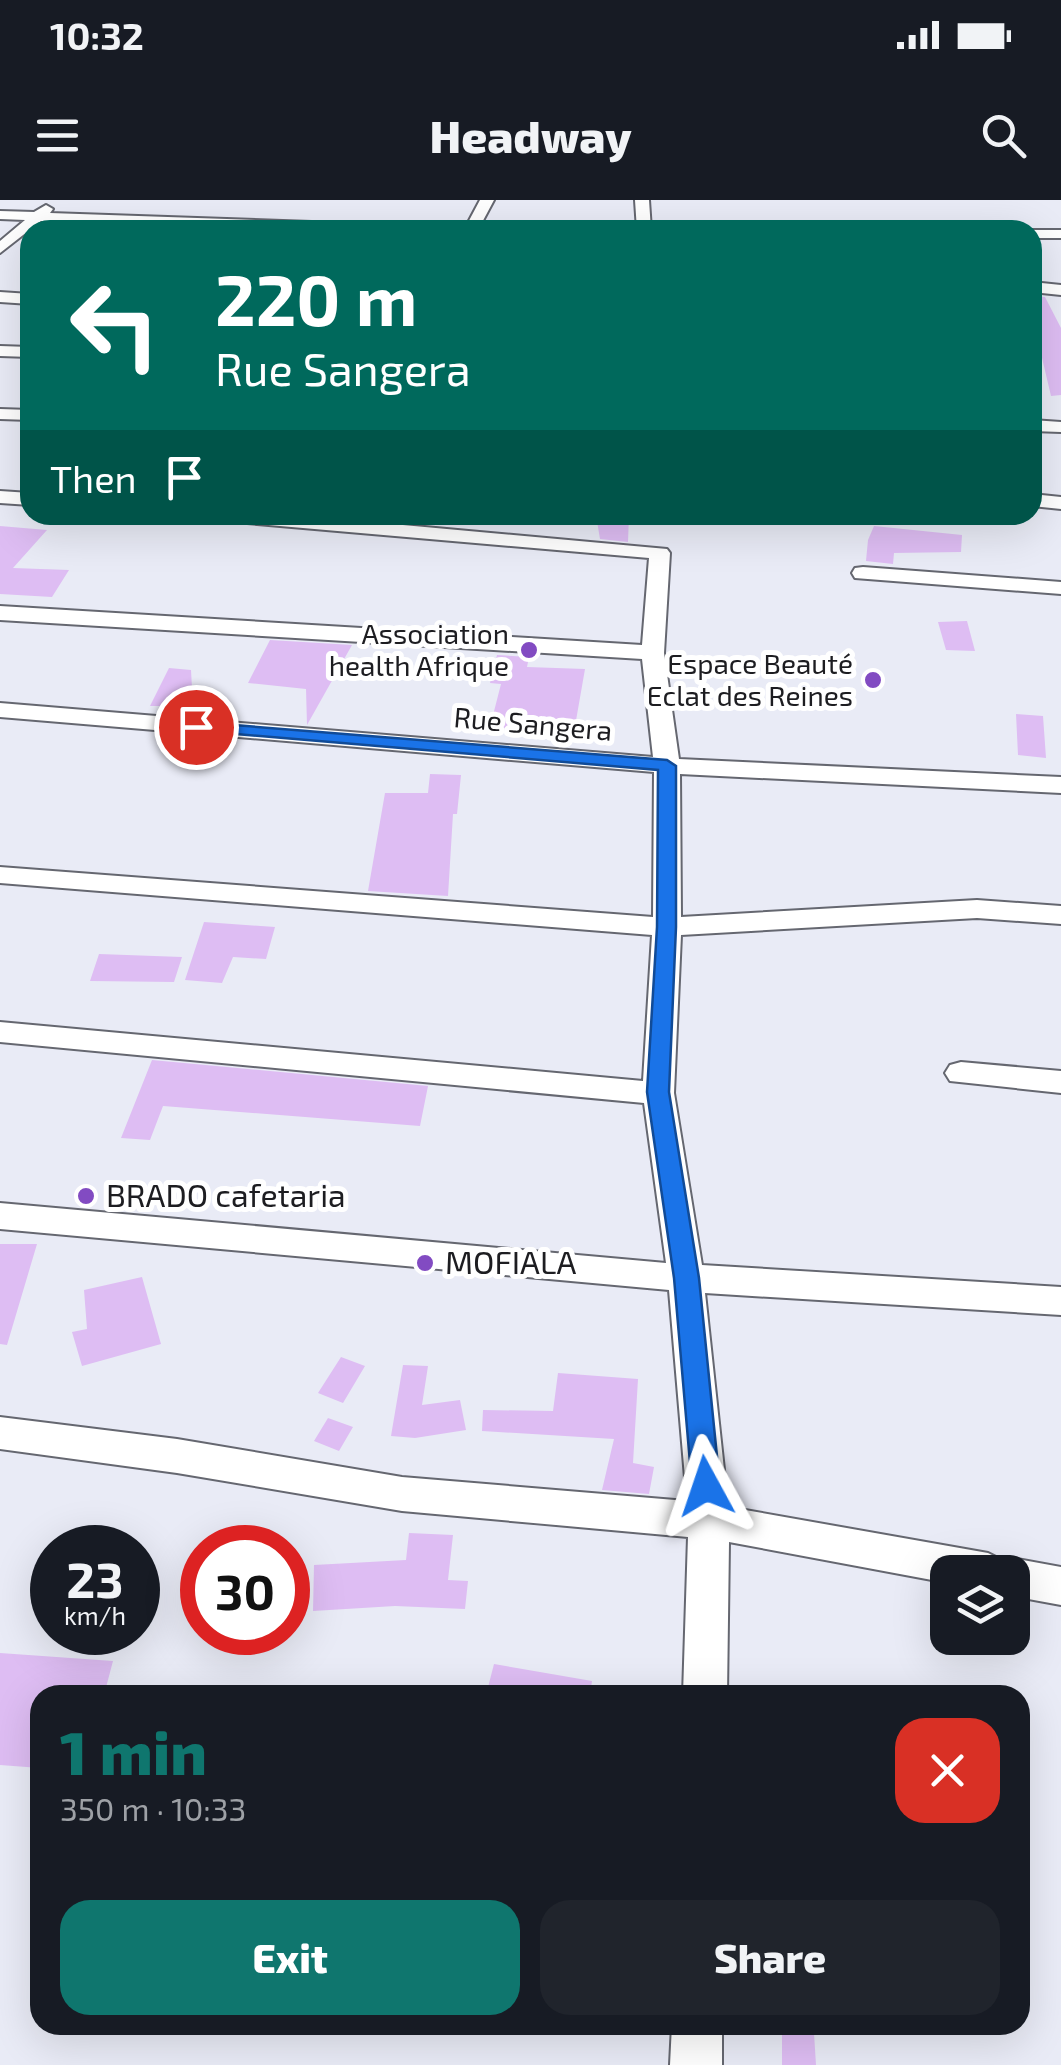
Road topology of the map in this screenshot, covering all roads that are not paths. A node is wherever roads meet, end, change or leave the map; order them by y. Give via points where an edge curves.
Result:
1 (57, 200) edge
2 (323, 213) dead end
3 (0, 215) edge
4 (38, 216) junction
5 (33, 220) edge
6 (230, 220) edge
7 (317, 220) edge
8 (335, 525) edge
9 (863, 573) dead end
10 (1061, 588) edge
11 (10, 614) edge
12 (0, 639) edge
13 (653, 653) junction
14 (0, 710) edge
15 (667, 766) junction
16 (1061, 786) edge
17 (0, 874) edge
18 (1061, 915) edge
19 (666, 927) junction
20 (0, 1032) edge
21 (961, 1073) dead end
22 (1061, 1082) edge
23 (658, 1092) junction
24 (0, 1216) edge
25 (686, 1278) junction
26 (1061, 1302) edge
27 (0, 1432) edge
28 (709, 1521) junction
29 (930, 1561) edge
30 (1030, 1580) edge
31 (1061, 1586) edge
32 (705, 1685) edge
33 (698, 2035) edge
34 (696, 2065) edge

1 - 4 street
2 - 7 street
3 - 4 street
4 - 5 street
4 - 6 street
8 - 13 street via 660,554
9 - 10 street
11 - 12 street
11 - 13 street
13 - 15 street
14 - 15 street, Rue Sangera
15 - 16 street, Rue Sangera
15 - 19 street
17 - 19 street
18 - 19 street via 977,909
19 - 23 street
20 - 23 street
21 - 22 street
23 - 25 street
24 - 25 street
25 - 26 street
25 - 28 street
27 - 28 street via 402,1494
28 - 29 street
28 - 32 street
30 - 31 street
33 - 34 street

